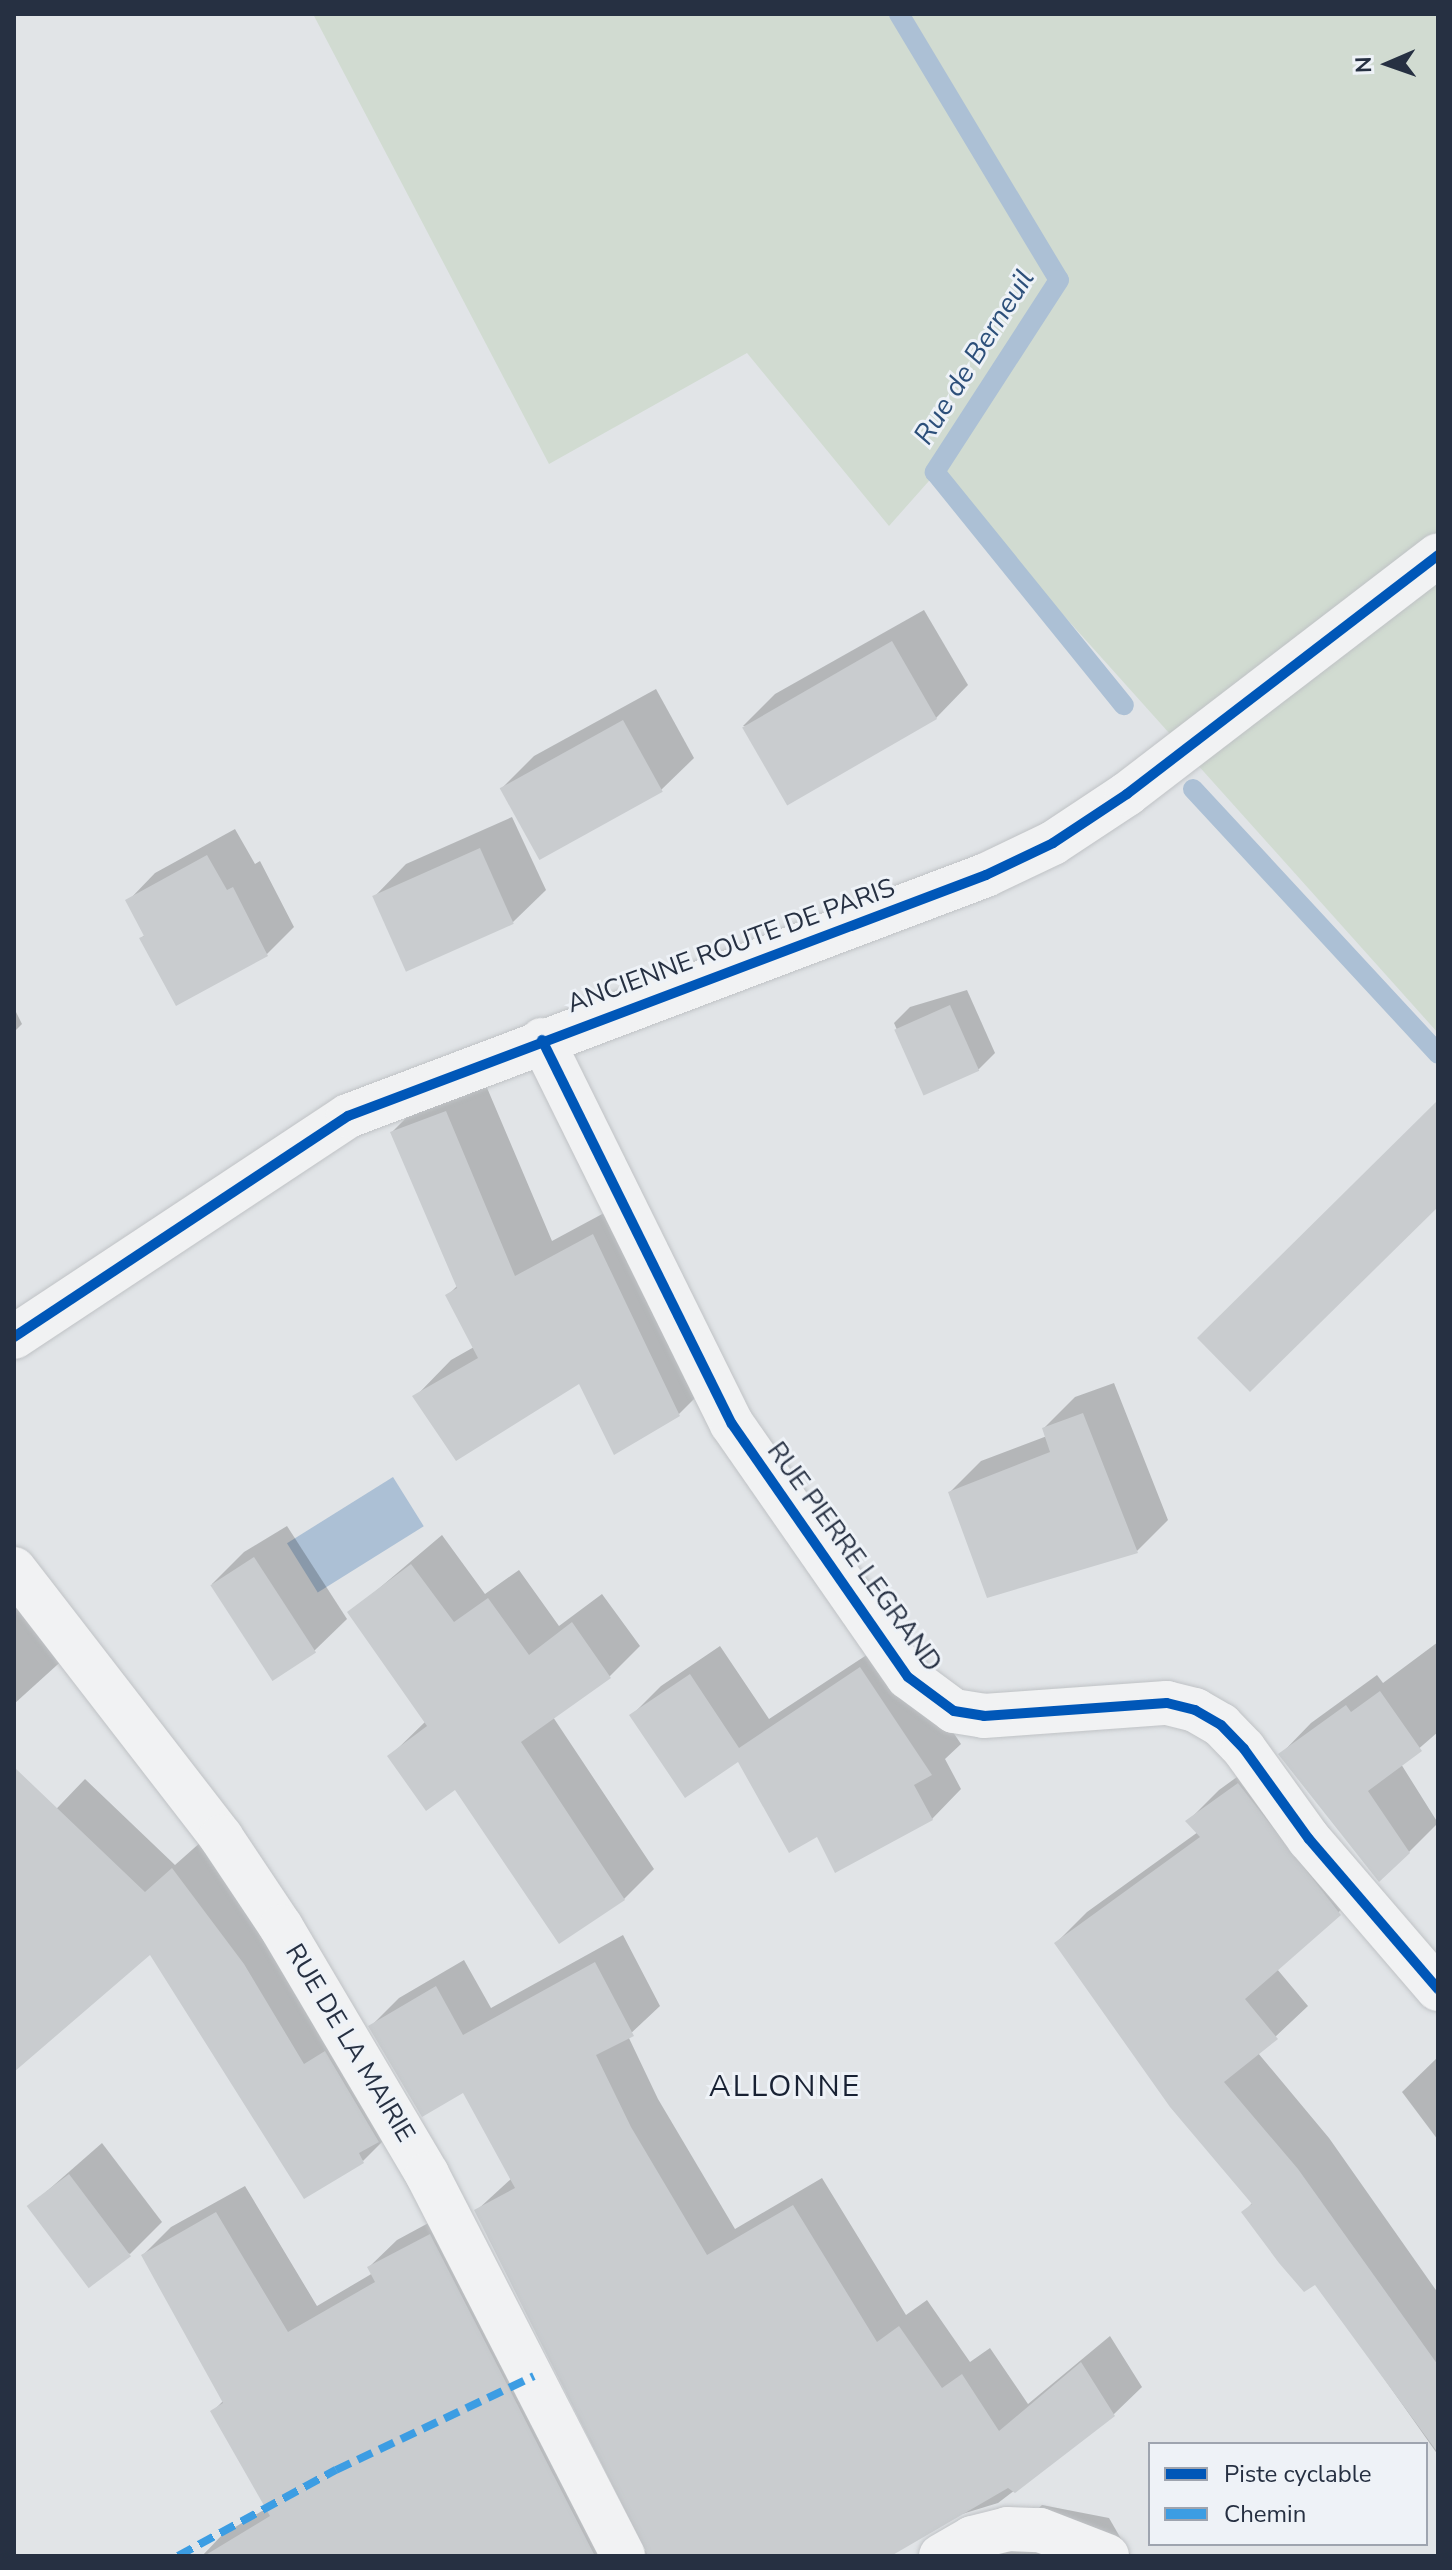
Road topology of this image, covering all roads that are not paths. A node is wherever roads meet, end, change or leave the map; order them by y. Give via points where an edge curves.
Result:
1 (1438, 555) edge
2 (542, 1040) junction
3 (14, 1337) edge
4 (14, 1569) edge
5 (1438, 1989) edge
6 (623, 2556) edge
7 (941, 2556) edge
8 (1107, 2556) edge

1 - 2 street, ANCIENNE ROUTE DE PARIS via 1127,794 1053,843 986,875
2 - 3 street, ANCIENNE ROUTE DE PARIS via 348,1116
2 - 5 street, RUE PIERRE LEGRAND via 732,1424 908,1677 954,1711 984,1716 1167,1703 1195,1710 1221,1725 1309,1839
4 - 6 street, RUE DE LA MAIRIE via 221,1837 281,1927 435,2188
7 - 8 street via 972,2538 1018,2529 1077,2540

